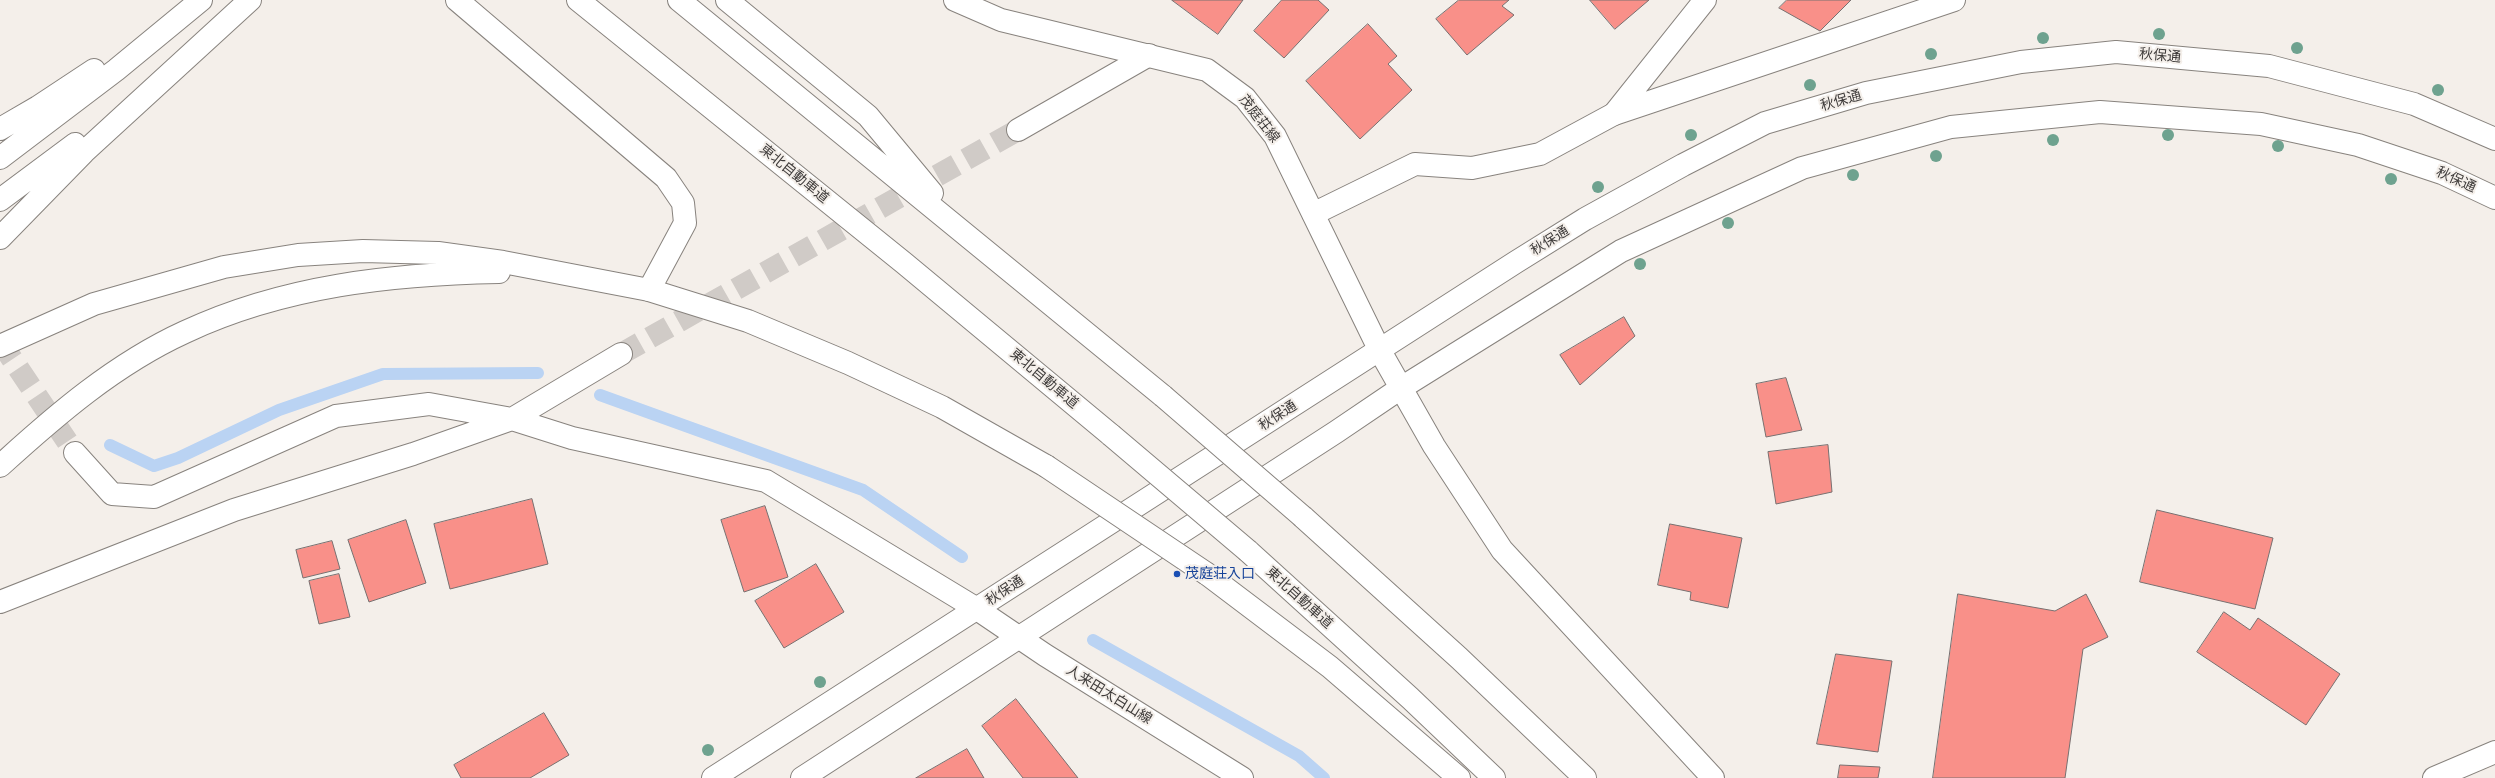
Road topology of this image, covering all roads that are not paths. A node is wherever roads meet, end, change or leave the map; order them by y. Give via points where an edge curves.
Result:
1 (192, 0) edge
2 (201, 0) edge
3 (250, 0) edge
4 (457, 0) edge
5 (578, 0) edge
6 (679, 0) edge
7 (727, 0) edge
8 (955, 0) edge
9 (1705, 0) edge
10 (1954, 0) edge
11 (219, 28) junction
12 (1149, 55) junction
13 (1614, 114) junction
14 (0, 130) edge
15 (1018, 130) tunnel mouth
16 (2495, 139) edge
17 (0, 158) edge
18 (2495, 198) edge
19 (0, 200) edge
20 (1313, 214) junction
21 (964, 231) junction
22 (0, 238) edge
23 (570, 275) junction
24 (649, 290) junction
25 (0, 346) edge
26 (1380, 351) junction
27 (621, 354) tunnel mouth
28 (1401, 388) junction
29 (512, 419) junction
30 (76, 453) tunnel mouth
31 (0, 466) edge
32 (0, 602) edge
33 (977, 609) junction
34 (1020, 637) junction
35 (2495, 752) edge
36 (713, 778) edge
37 (802, 778) edge
38 (1242, 778) edge
39 (1459, 778) edge
40 (1494, 778) edge
41 (1585, 778) edge
42 (1713, 778) edge
43 (2434, 778) edge

1 - 14 main road via 88,74
2 - 17 main road via 116,70
3 - 11 main road
4 - 24 main road via 666,178 683,203 685,223
5 - 40 main road, 東北自動車道, bridge via 898,258 1248,551
6 - 21 main road
7 - 21 main road via 868,116
8 - 12 main road, 茂庭荘線 via 1001,20
9 - 13 main road
10 - 13 main road
11 - 19 main road via 39,172
11 - 22 main road via 84,152
12 - 15 main road
12 - 20 main road, 茂庭荘線 via 1206,70 1245,98 1275,136
13 - 20 main road via 1540,154 1472,168 1415,164
16 - 26 main road, 秋保通 via 2414,104 2269,66 2116,52 2021,62 1866,94 1765,123 1683,164 1585,219
18 - 28 main road, 秋保通 via 2442,173 2358,146 2261,124 2100,112 1951,127 1802,168 1621,251
20 - 26 main road, 茂庭荘線
21 - 41 main road, bridge via 1163,396 1303,517 1453,653
23 - 24 main road
23 - 25 main road via 438,253 363,251 298,255 224,267 150,286 94,304
23 - 31 main road via 437,273 375,279 302,292 240,309 184,332 133,360 86,392
24 - 39 main road, bridge via 748,321 848,363 942,407 1046,466 1207,574 1330,667
26 - 28 main road, 茂庭荘線
26 - 33 main road, 秋保通
27 - 29 main road
28 - 34 main road, 秋保通
28 - 42 main road, 茂庭荘線 via 1434,446 1502,550
29 - 30 main road, 人来田太白山線 via 429,404 336,416 154,497 112,494
29 - 32 main road via 413,454 234,510
29 - 33 main road, 人来田太白山線 via 572,438 766,481
33 - 34 main road, 人来田太白山線
33 - 36 main road, 秋保通
34 - 37 main road, 秋保通
34 - 38 main road, 人来田太白山線
35 - 43 main road

